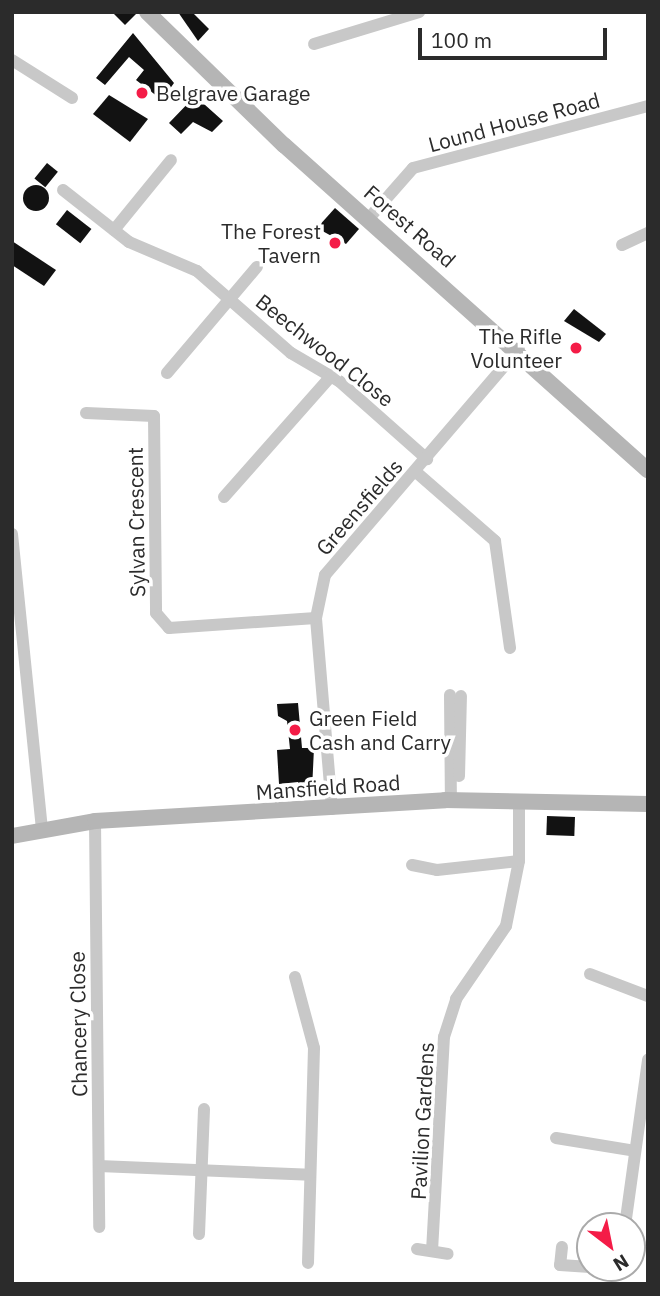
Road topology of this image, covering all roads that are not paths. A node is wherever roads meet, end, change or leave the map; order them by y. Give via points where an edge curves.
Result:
1 (147, 12) edge
2 (419, 12) edge
3 (314, 44) dead end
4 (12, 60) edge
5 (72, 98) dead end
6 (648, 106) edge
7 (171, 160) dead end
8 (63, 190) dead end
9 (370, 217) junction
10 (114, 230) junction
11 (648, 233) edge
12 (622, 245) dead end
13 (257, 267) dead end
14 (230, 299) junction
15 (519, 349) junction
16 (167, 373) dead end
17 (331, 376) junction
18 (86, 413) dead end
19 (427, 459) junction
20 (648, 470) edge
21 (416, 472) junction
22 (224, 497) dead end
23 (12, 534) edge
24 (316, 618) junction
25 (510, 648) dead end
26 (456, 695) dead end
27 (455, 801) junction
28 (519, 802) junction
29 (648, 803) edge
30 (332, 809) junction
31 (95, 821) junction
32 (42, 827) junction
33 (12, 836) edge
34 (519, 861) junction
35 (412, 865) dead end
36 (590, 974) dead end
37 (295, 977) dead end
38 (648, 996) edge
39 (648, 1060) edge
40 (204, 1109) dead end
41 (556, 1138) dead end
42 (635, 1152) junction
43 (99, 1166) junction
44 (202, 1171) junction
45 (310, 1175) junction
46 (627, 1212) edge
47 (99, 1227) dead end
48 (199, 1234) dead end
49 (562, 1247) dead end
50 (417, 1249) dead end
51 (432, 1251) junction
52 (448, 1254) dead end
53 (308, 1263) dead end
54 (576, 1266) edge

1 - 9 street, Forest Road via 284,145
2 - 3 street
4 - 5 street
6 - 9 street, Lound House Road via 413,168
7 - 10 street
8 - 10 street
9 - 15 street, Forest Road
10 - 14 street via 156,258 197,271
11 - 12 street
13 - 14 street, Beechwood Close
14 - 16 street, Beechwood Close
14 - 17 street, Beechwood Close via 291,353
15 - 19 street, Greensfields
15 - 20 street, Forest Road
17 - 19 street, Beechwood Close
17 - 22 street
18 - 24 street, Sylvan Crescent via 154,416 156,613 169,628
19 - 21 street, Greensfields
21 - 24 street, Greensfields via 325,575
21 - 25 street via 495,541
23 - 32 street
24 - 30 street, Greensfields
26 - 27 street
27 - 28 street, Mansfield Road
27 - 30 street, Mansfield Road
28 - 29 street, Mansfield Road
28 - 34 street, Pavilion Gardens
30 - 31 street, Mansfield Road
31 - 32 street, Mansfield Road
31 - 43 street, Chancery Close
32 - 33 street, Mansfield Road
34 - 35 street via 437,870
34 - 51 street, Pavilion Gardens via 506,926 456,999 443,1037
36 - 38 street
37 - 45 street via 314,1048
39 - 42 street
40 - 44 street
41 - 42 street
42 - 46 street
43 - 44 street
43 - 47 street, Chancery Close
44 - 45 street
44 - 48 street
45 - 53 street
49 - 54 street via 560,1265
50 - 51 street
51 - 52 street

